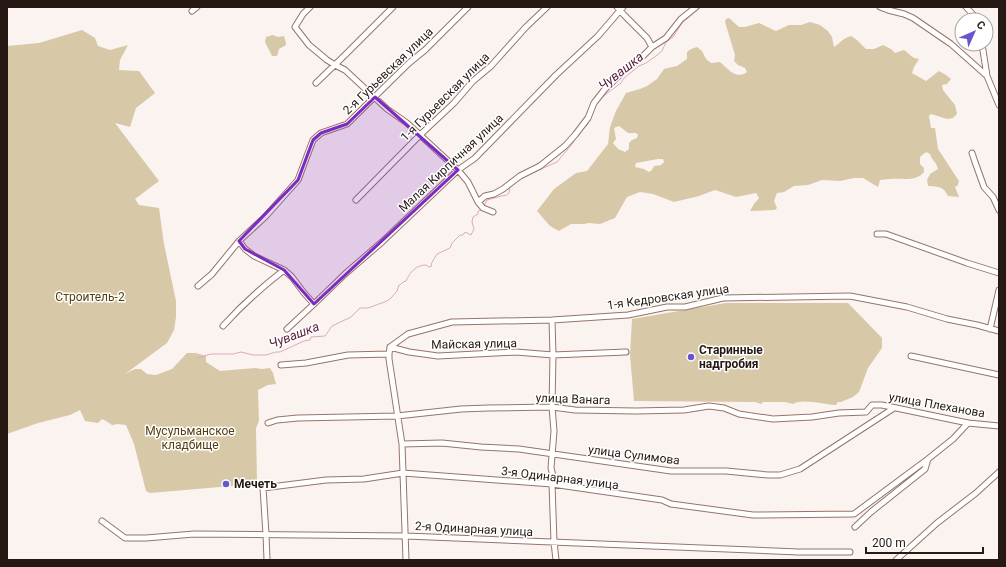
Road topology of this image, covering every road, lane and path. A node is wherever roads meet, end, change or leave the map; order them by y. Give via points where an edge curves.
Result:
1 (197, 7) edge
2 (310, 7) edge
3 (393, 7) edge
4 (468, 7) edge
5 (547, 7) edge
6 (696, 7) edge
7 (880, 7) edge
8 (620, 8) edge
9 (192, 11) dead end
10 (652, 47) junction
11 (983, 52) edge
12 (335, 65) junction
13 (987, 76) junction
14 (316, 83) dead end
15 (375, 97) junction
16 (999, 105) edge
17 (420, 135) junction
18 (972, 153) dead end
19 (458, 170) junction
20 (356, 200) dead end
21 (478, 202) junction
22 (999, 210) edge
23 (493, 212) dead end
24 (876, 234) dead end
25 (239, 241) junction
26 (284, 270) junction
27 (999, 273) edge
28 (198, 286) dead end
29 (999, 290) edge
30 (314, 304) junction
31 (552, 320) junction
32 (224, 326) dead end
33 (287, 329) dead end
34 (990, 329) junction
35 (999, 331) edge
36 (390, 347) junction
37 (626, 352) dead end
38 (389, 354) junction
39 (553, 355) junction
40 (911, 356) dead end
41 (281, 365) dead end
42 (999, 376) edge
43 (872, 405) joint
44 (552, 407) junction
45 (894, 408) junction
46 (397, 416) junction
47 (268, 423) dead end
48 (968, 423) junction
49 (999, 426) edge
50 (402, 444) junction
51 (552, 454) junction
52 (928, 459) junction
53 (999, 472) edge
54 (403, 473) junction
55 (552, 484) junction
56 (102, 521) dead end
57 (855, 527) dead end
58 (266, 534) junction
59 (406, 536) junction
60 (554, 542) junction
61 (850, 552) dead end
62 (267, 560) edge
63 (406, 560) edge
64 (556, 560) edge
65 (896, 560) edge

1 - 9 street
2 - 12 street via 296,27 309,45
3 - 12 street
4 - 15 street, 2-я Гурьевская улица
5 - 17 street, 1-я Гурьевская улица
6 - 10 street via 681,19 666,38
7 - 13 street via 913,18 951,44
8 - 10 street
8 - 19 street, Малая Кирпичная улица via 598,36 556,74 474,158
10 - 21 street via 605,89 594,103 588,118 565,146 540,166
11 - 13 street
12 - 14 street
12 - 15 street via 345,70
13 - 16 street
15 - 17 street
15 - 25 street, 2-я Гурьевская улица via 347,124 320,133 313,140 298,180 265,217
17 - 19 street
17 - 20 street, 1-я Гурьевская улица
18 - 22 street via 984,187 993,197
19 - 21 street via 468,182
19 - 30 street, Малая Кирпичная улица
21 - 23 street via 483,208
24 - 27 street via 886,234
25 - 26 street via 245,250
25 - 28 street, 2-я Гурьевская улица via 212,274
26 - 30 street
26 - 32 street via 251,298
29 - 34 street
30 - 33 street, Малая Кирпичная улица
31 - 34 street, 1-я Кедровская улица via 628,315 667,307 685,307 723,298 850,296 907,307 947,320
31 - 36 street, 1-я Кедровская улица via 452,322 408,334
31 - 39 street
34 - 35 street, 1-я Кедровская улица
36 - 38 street
36 - 39 street, Майская улица via 438,356 516,352
37 - 39 street, Майская улица
38 - 41 street via 348,355
38 - 46 street
39 - 44 street
40 - 42 street
43 - 44 street, улица Ванага via 866,412 773,419 709,406 684,410 636,411
43 - 45 street, улица Плеханова
44 - 46 street, улица Ванага via 461,409
44 - 51 street
45 - 48 street, улица Плеханова
45 - 51 street, улица Сулимова via 800,469 780,474 671,471
46 - 47 street, улица Ванага via 298,418
46 - 50 street
48 - 49 street, улица Плеханова
48 - 52 street
50 - 51 street, улица Сулимова via 442,443
50 - 54 street
51 - 55 street
52 - 55 street, 3-я Одинарная улица via 854,514 753,515
52 - 57 street via 925,469
53 - 65 street
54 - 55 street, 3-я Одинарная улица
54 - 58 street, 3-я Одинарная улица via 263,488
54 - 59 street
55 - 60 street
56 - 58 street, 2-я Одинарная улица via 125,538 194,534
58 - 59 street, 2-я Одинарная улица
58 - 62 street
59 - 60 street, 2-я Одинарная улица
59 - 63 street
60 - 61 street, 2-я Одинарная улица
60 - 64 street

